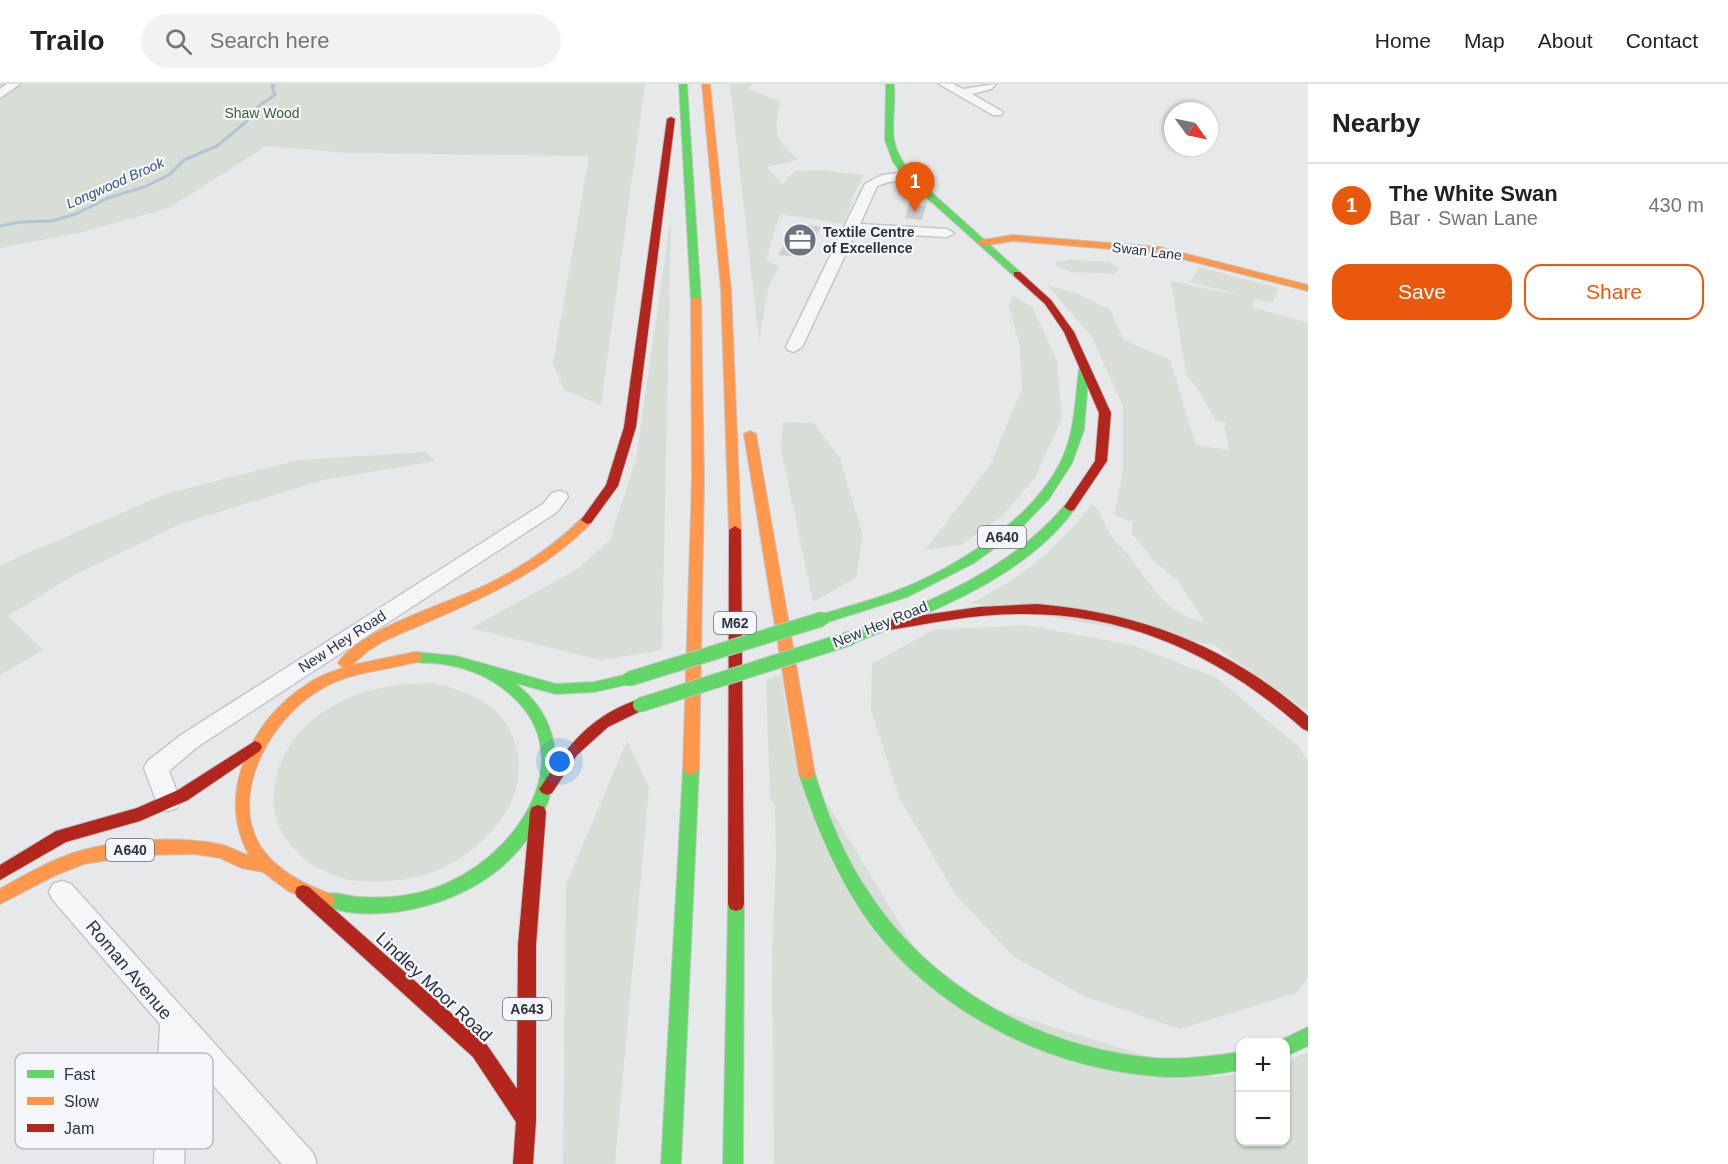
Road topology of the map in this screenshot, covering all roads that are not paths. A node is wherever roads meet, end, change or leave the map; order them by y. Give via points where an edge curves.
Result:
1 (14, 84) edge
2 (676, 84) edge
3 (683, 84) edge
4 (706, 84) edge
5 (890, 84) edge
6 (945, 84) edge
7 (990, 84) edge
8 (960, 93) junction
9 (0, 94) edge
10 (997, 112) dead end
11 (908, 176) junction
12 (852, 228) junction
13 (947, 233) dead end
14 (982, 243) junction
15 (1308, 288) edge
16 (726, 293) junction
17 (794, 347) dead end
18 (1085, 365) junction
19 (559, 497) dead end
20 (882, 626) junction
21 (486, 669) junction
22 (326, 680) junction
23 (1308, 725) edge
24 (255, 747) junction
25 (547, 789) junction
26 (171, 806) junction
27 (538, 812) junction
28 (184, 829) dead end
29 (195, 847) junction
30 (266, 866) junction
31 (0, 873) edge
32 (62, 891) dead end
33 (303, 892) junction
34 (0, 897) edge
35 (174, 1019) junction
36 (1308, 1036) edge
37 (1290, 1045) edge
38 (173, 1053) edge
39 (204, 1053) edge
40 (1236, 1061) edge
41 (213, 1063) edge
42 (526, 1120) junction
43 (170, 1149) edge
44 (169, 1164) edge
45 (302, 1164) edge
46 (524, 1164) edge
47 (671, 1164) edge
48 (733, 1164) edge

1 - 9 street
2 - 22 main road via 630,427 621,462 602,502 549,553 515,574 366,645
3 - 47 main road, M62 via 698,382 693,713
4 - 16 main road, M62
5 - 11 main road, New Hey Road / A640 via 887,138 892,156
6 - 8 street
7 - 8 street
8 - 10 street
11 - 12 street via 872,184
11 - 14 main road, New Hey Road / A640
12 - 13 street
12 - 17 street
14 - 15 main road, Swan Lane via 1013,238 1159,250
14 - 18 main road, New Hey Road / A640 via 1048,302
16 - 40 main road via 803,760 833,848 864,901 907,954 951,990 992,1016 1036,1036 1084,1053 1136,1064 1188,1067
16 - 48 main road, M62 via 734,489
18 - 20 main road, New Hey Road / A640 via 1105,412 1101,461 1065,515 1036,544 990,575
18 - 21 main road, New Hey Road / A640, bridge via 1078,430 1066,463 1045,496 1013,529 969,560 903,594 594,687 556,689
19 - 26 street, New Hey Road via 550,508 189,741 156,768
20 - 23 main road via 972,612 1036,609 1118,620 1197,648 1240,670
20 - 25 main road, New Hey Road / A640, bridge via 640,705 603,723 572,751
21 - 22 main road, A640 via 452,659 415,657 378,661
21 - 25 main road, A640 via 525,696 543,722 551,757
22 - 24 main road, A640 via 275,719
24 - 26 main road, A640
24 - 30 main road, A640 via 241,797 242,820 250,842
25 - 27 main road, A640
26 - 31 main road, A640 via 62,836
27 - 33 main road, A640 via 511,849 468,881 424,899 380,906 340,903
27 - 42 main road, A643 via 527,945
28 - 29 main road
29 - 30 main road, A640 via 222,851 242,861
29 - 34 main road, A640 via 139,848 83,857
30 - 33 main road, A640
32 - 35 street, Roman Avenue
33 - 42 main road, Lindley Moor Road via 480,1051
35 - 38 street, Roman Avenue
35 - 39 street
36 - 37 main road
41 - 45 street
42 - 46 main road, A643
43 - 44 street, Roman Avenue

